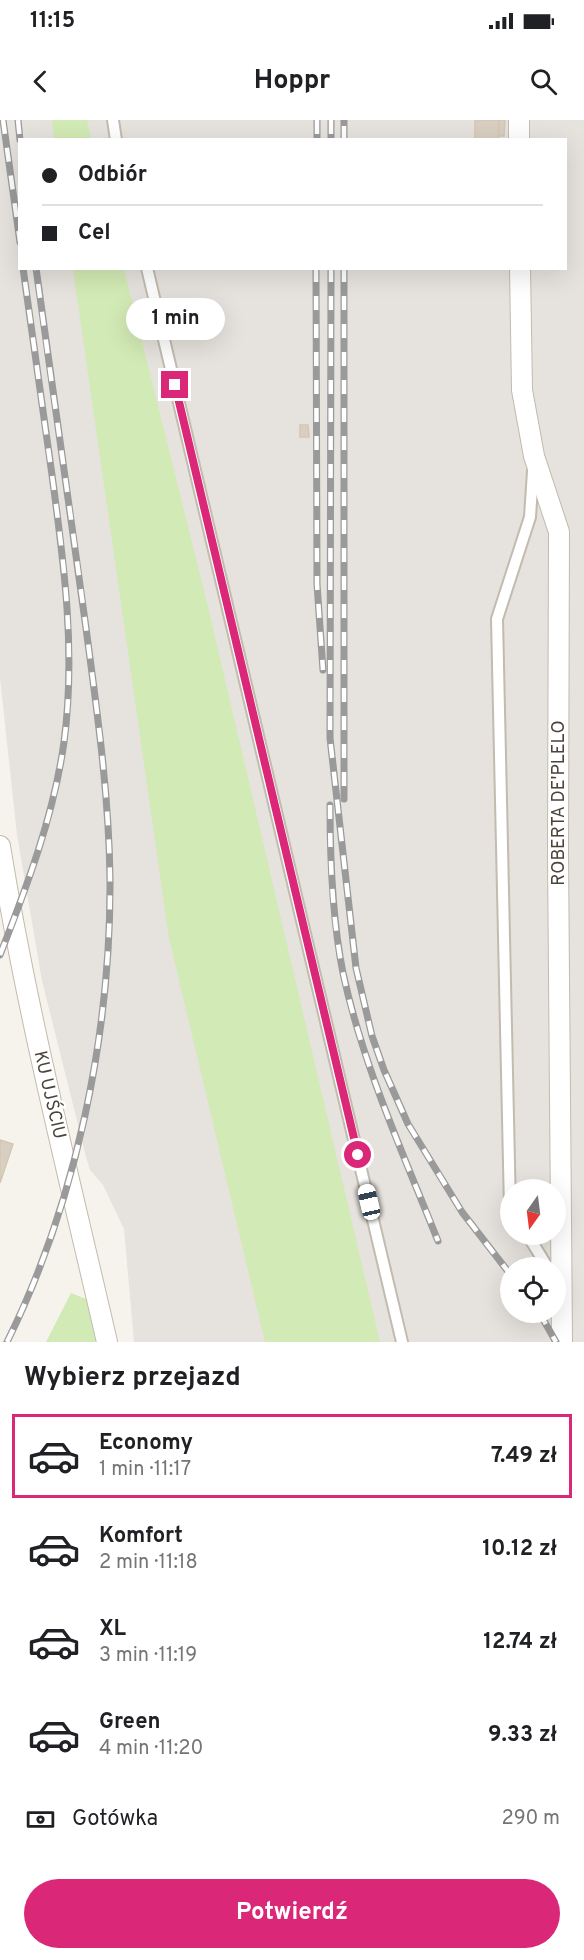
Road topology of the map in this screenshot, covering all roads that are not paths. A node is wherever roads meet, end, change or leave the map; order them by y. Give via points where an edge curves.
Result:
1 (113, 120) edge
2 (519, 120) edge
3 (116, 138) edge
4 (519, 138) edge
5 (147, 270) edge
6 (520, 270) edge
7 (534, 456) junction
8 (0, 846) edge
9 (509, 1179) edge
10 (558, 1257) edge
11 (561, 1323) edge
12 (107, 1342) edge
13 (402, 1342) edge
14 (562, 1342) edge

1 - 3 lane
2 - 4 street
5 - 13 lane
6 - 7 street, ROBERTA DE'PLELO via 522,390
7 - 9 lane via 530,518 496,619
7 - 10 street, ROBERTA DE'PLELO via 559,532
8 - 12 street, KU UJŚCIU via 29,1008
11 - 14 street, ROBERTA DE'PLELO

